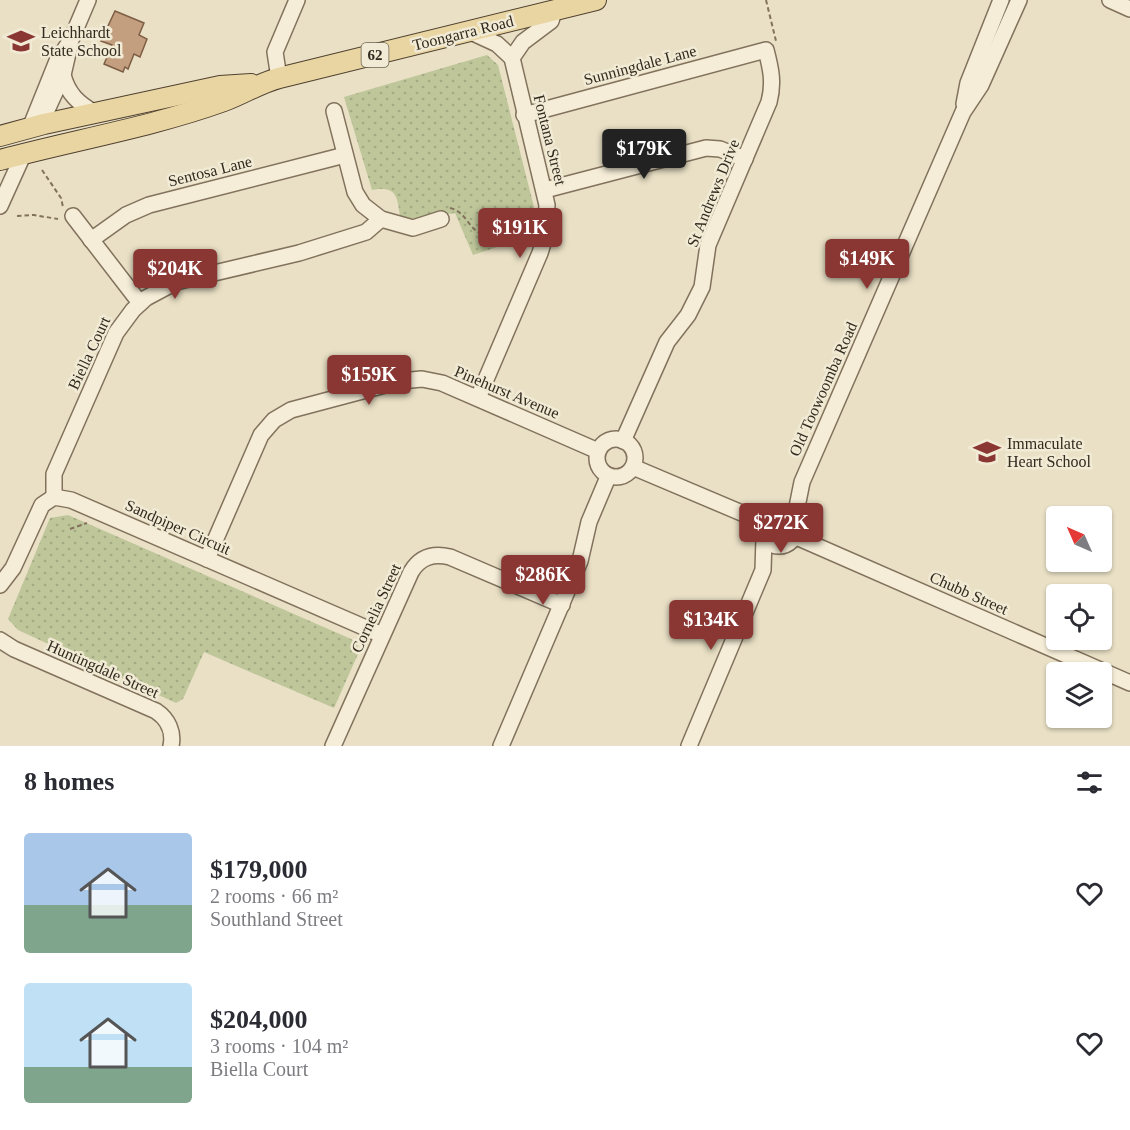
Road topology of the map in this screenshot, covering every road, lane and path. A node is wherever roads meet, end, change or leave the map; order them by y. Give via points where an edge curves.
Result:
1 (88, 0) edge
2 (297, 0) edge
3 (766, 0) edge
4 (1001, 0) edge
5 (1019, 0) edge
6 (1110, 0) edge
7 (585, 1) edge
8 (550, 8) edge
9 (1130, 9) edge
10 (471, 32) junction
11 (70, 40) junction
12 (766, 50) junction
13 (512, 58) junction
14 (63, 75) junction
15 (279, 78) junction
16 (260, 84) junction
17 (334, 111) dead end
18 (963, 112) junction
19 (95, 113) junction
20 (524, 115) junction
21 (35, 127) junction
22 (0, 136) edge
23 (24, 153) junction
24 (345, 155) junction
25 (745, 159) junction
26 (0, 160) edge
27 (42, 170) dead end
28 (545, 190) junction
29 (0, 206) edge
30 (442, 214) joint
31 (17, 216) dead end
32 (66, 216) junction
33 (540, 218) dead end
34 (381, 219) junction
35 (91, 240) junction
36 (140, 303) junction
37 (478, 398) junction
38 (623, 441) junction
39 (598, 451) junction
40 (633, 467) junction
41 (608, 477) junction
42 (802, 482) junction
43 (54, 497) junction
44 (776, 512) junction
45 (91, 522) dead end
46 (763, 522) junction
47 (70, 529) dead end
48 (791, 534) junction
49 (764, 538) junction
50 (207, 559) junction
51 (763, 570) junction
52 (0, 585) edge
53 (562, 605) junction
54 (382, 635) junction
55 (0, 640) edge
56 (1130, 683) edge
57 (171, 746) edge
58 (333, 746) edge
59 (501, 746) edge
60 (688, 746) edge

1 - 11 street
2 - 15 street via 275,52
3 - 12 path via 776,44
4 - 18 street, Old Toowoomba Road via 968,83
5 - 18 street, Old Toowoomba Road via 981,85
6 - 9 street
7 - 8 main road, Toongarra Road / 62
8 - 10 main road, Toongarra Road / 62
8 - 13 street via 551,21 523,42
10 - 13 street via 497,44
10 - 15 main road, Toongarra Road / 62
11 - 14 street
11 - 21 street via 37,106
12 - 20 street, Sunningdale Lane
12 - 25 street, St Andrews Drive via 772,90
13 - 20 street, Fontana Street
14 - 19 street via 70,94
14 - 21 street
15 - 16 main road, Toongarra Road / 62
16 - 19 main road, Toongarra Road / 62 via 220,86
16 - 23 main road, Toongarra Road / 62 via 225,100 162,119
17 - 24 street
18 - 42 street, Old Toowoomba Road
19 - 21 main road, Toongarra Road / 62
20 - 28 street, Fontana Street
21 - 22 main road, Toongarra Road / 62
21 - 23 main road
23 - 26 main road, Toongarra Road / 62
23 - 29 street
24 - 34 street via 355,192 363,205
24 - 35 street, Sentosa Lane via 149,205 126,215
25 - 28 street via 706,148
25 - 38 street, St Andrews Drive via 708,245 702,287 688,315 667,342
27 - 32 path via 61,198
28 - 37 street, Fontana Street via 545,237
30 - 33 path via 453,208 482,234
30 - 34 street via 413,228
31 - 32 path via 63,220
32 - 35 street
34 - 36 street, Biella Court via 366,232 299,253 170,284
35 - 36 street
36 - 43 street, Biella Court via 114,338 54,474
37 - 39 street, Pinehurst Avenue
37 - 50 street, Pinehurst Avenue via 432,380 411,379 282,414 267,426 252,452
38 - 39 street via 611,440
38 - 40 street via 634,454
39 - 41 street via 599,469
40 - 41 street via 620,477
40 - 46 street
41 - 53 street
42 - 44 street, Old Toowoomba Road
42 - 48 street, Old Toowoomba Road
43 - 50 street, Sandpiper Circuit via 71,500
43 - 52 street via 39,508 13,568
44 - 46 street
44 - 48 street via 787,514
45 - 47 path
46 - 49 street
48 - 49 street via 773,545
48 - 51 street, Old Toowoomba Road
48 - 56 street, Chubb Street
49 - 51 street, Old Toowoomba Road
50 - 54 street, Sandpiper Circuit
51 - 60 street, Old Toowoomba Road
53 - 54 street, Cornelia Street via 450,557 433,555 414,567
53 - 59 street
54 - 58 street, Cornelia Street
55 - 57 street, Huntingdale Street via 162,715 171,730

